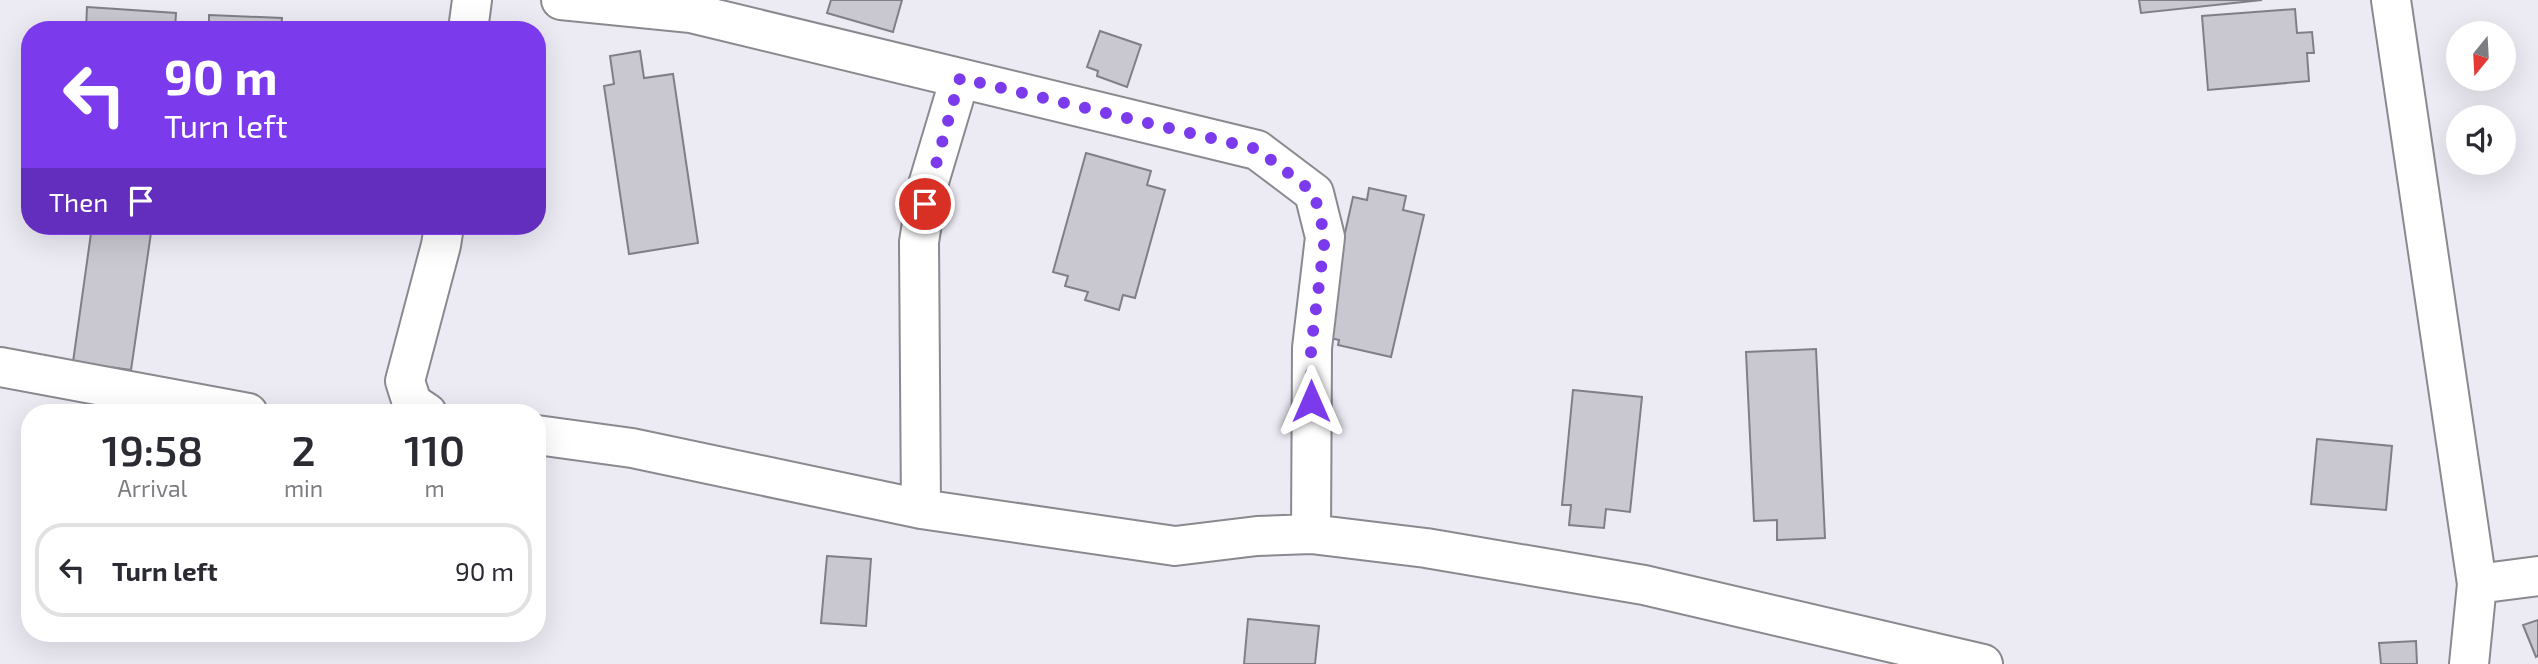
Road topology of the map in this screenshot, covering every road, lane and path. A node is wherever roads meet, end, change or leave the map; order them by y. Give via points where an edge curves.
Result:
1 (472, 0) edge
2 (561, 0) edge
3 (2390, 0) edge
4 (469, 21) edge
5 (960, 78) junction
6 (443, 235) edge
7 (0, 367) edge
8 (199, 404) edge
9 (414, 404) edge
10 (546, 436) edge
11 (921, 509) junction
12 (1311, 534) junction
13 (2538, 576) edge
14 (2477, 584) junction
15 (1983, 664) edge
16 (2469, 664) edge

1 - 4 street
2 - 5 street via 691,13
3 - 14 street
5 - 11 street via 928,185 919,242
5 - 12 street via 1257,149 1314,193 1325,237 1311,348
6 - 9 street via 405,381
7 - 8 street
10 - 11 street via 632,448
11 - 12 street via 1175,546
12 - 15 street via 1426,548 1644,585
13 - 14 street
14 - 16 street

